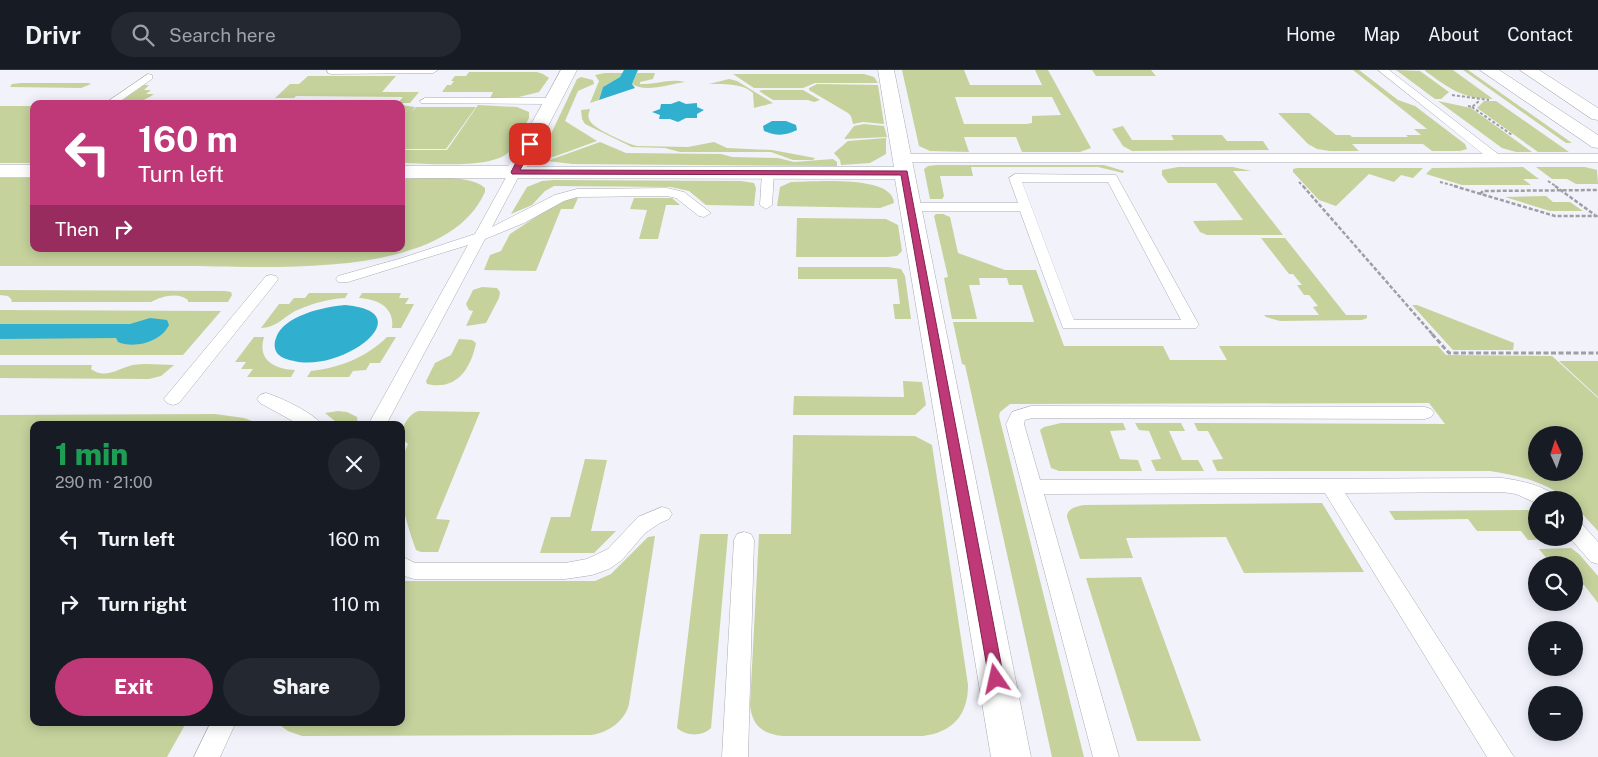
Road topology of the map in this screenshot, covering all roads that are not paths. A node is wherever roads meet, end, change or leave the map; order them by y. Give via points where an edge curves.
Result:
1 (434, 70) edge
2 (569, 70) edge
3 (886, 70) edge
4 (1383, 70) edge
5 (1488, 70) edge
6 (1528, 70) edge
7 (331, 71) edge
8 (148, 77) dead end
9 (115, 100) edge
10 (425, 101) dead end
11 (552, 101) junction
12 (1598, 115) edge
13 (1598, 144) edge
14 (1495, 158) junction
15 (1598, 158) edge
16 (903, 165) junction
17 (0, 171) edge
18 (30, 171) edge
19 (405, 172) edge
20 (515, 172) junction
21 (768, 173) junction
22 (766, 205) dead end
23 (910, 207) junction
24 (1025, 207) junction
25 (704, 213) dead end
26 (480, 236) junction
27 (271, 278) dead end
28 (343, 279) dead end
29 (173, 399) dead end
30 (266, 399) dead end
31 (1425, 413) dead end
32 (307, 421) edge
33 (379, 421) edge
34 (1331, 486) junction
35 (1033, 487) junction
36 (1528, 491) edge
37 (662, 514) dead end
38 (1583, 538) edge
39 (744, 540) dead end
40 (1598, 556) edge
41 (405, 567) edge
42 (222, 726) edge
43 (207, 757) edge
44 (735, 757) edge
45 (1011, 757) edge
46 (1106, 757) edge
47 (1501, 757) edge

1 - 7 lane
2 - 11 street
3 - 16 street
4 - 14 lane
5 - 13 street
6 - 12 street
8 - 9 lane
10 - 11 lane
11 - 20 street
14 - 15 lane
14 - 16 lane
16 - 21 street
16 - 23 street
17 - 18 street
19 - 20 street
20 - 21 street
20 - 26 lane
21 - 22 lane
23 - 24 lane
23 - 45 street
24 - 24 lane via 1015,178 1112,178 1191,325 1068,324
25 - 26 lane via 680,195 667,192 576,193 563,195 513,223
26 - 28 lane via 410,262
26 - 33 lane
27 - 29 lane
30 - 32 lane
31 - 35 lane via 1031,412 1018,416 1015,424
34 - 35 lane
34 - 36 lane via 1502,485
34 - 47 lane
35 - 46 lane
37 - 41 lane via 648,517 612,556 590,567 566,571 414,571
38 - 40 lane
39 - 44 lane
42 - 43 lane

